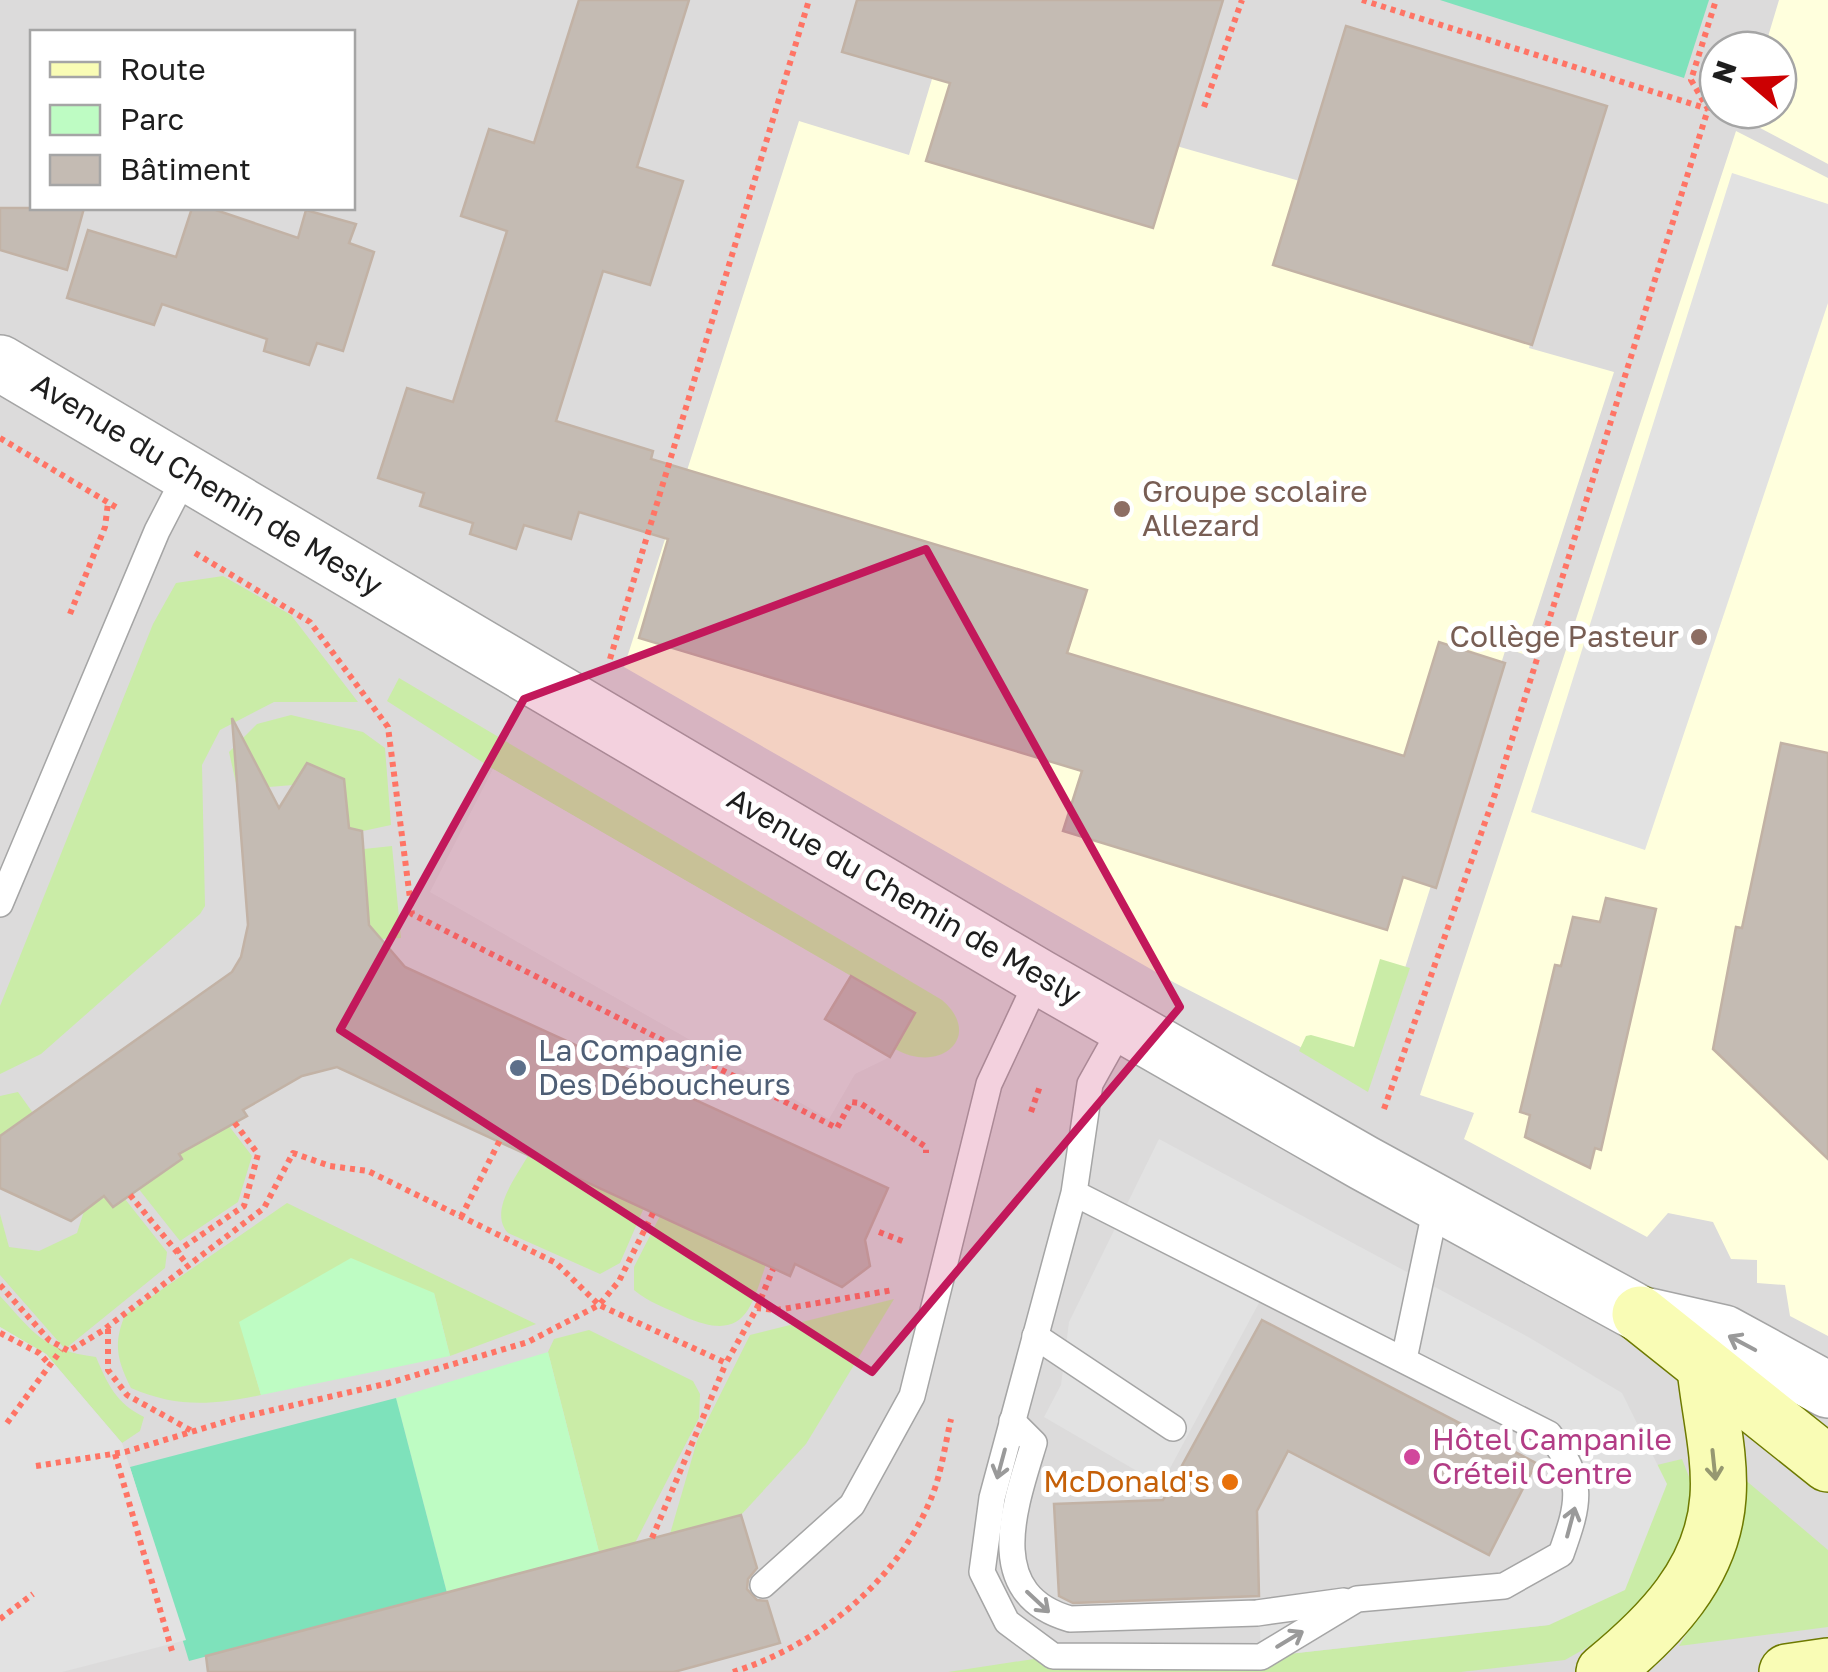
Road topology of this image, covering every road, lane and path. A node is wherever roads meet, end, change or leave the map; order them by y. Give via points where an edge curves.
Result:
1 (809, 0) edge
2 (1242, 0) edge
3 (1362, 0) edge
4 (1716, 0) edge
5 (1707, 30) edge
6 (1698, 58) edge
7 (1698, 92) edge
8 (1698, 106) edge
9 (1204, 107) dead end
10 (1701, 130) edge
11 (0, 363) edge
12 (0, 438) edge
13 (187, 473) junction
14 (157, 532) junction
15 (586, 711) junction
16 (0, 904) edge
17 (1039, 977) junction
18 (1124, 1026) junction
19 (234, 1122) dead end
20 (500, 1140) dead end
21 (1364, 1163) junction
22 (927, 1167) dead end
23 (1074, 1193) junction
24 (130, 1196) dead end
25 (1436, 1202) junction
26 (653, 1213) dead end
27 (461, 1217) junction
28 (909, 1230) dead end
29 (879, 1232) dead end
30 (176, 1252) junction
31 (186, 1263) junction
32 (773, 1268) dead end
33 (0, 1286) edge
34 (937, 1292) junction
35 (599, 1306) junction
36 (757, 1308) junction
37 (1640, 1314) junction
38 (108, 1327) junction
39 (0, 1333) edge
40 (1035, 1336) junction
41 (62, 1350) junction
42 (1404, 1359) junction
43 (726, 1364) junction
44 (50, 1365) junction
45 (1704, 1368) junction
46 (1828, 1390) edge
47 (1012, 1421) junction
48 (7, 1423) dead end
49 (1173, 1428) dead end
50 (193, 1432) junction
51 (115, 1454) junction
52 (1828, 1464) edge
53 (36, 1466) dead end
54 (652, 1538) dead end
55 (762, 1585) dead end
56 (34, 1594) dead end
57 (1357, 1599) junction
58 (0, 1619) edge
59 (172, 1651) dead end
60 (1828, 1666) edge
61 (1604, 1672) edge
62 (1787, 1672) edge

1 - 15 path via 609,664
2 - 9 path
3 - 8 path
4 - 5 path
6 - 7 path via 1691,80
10 - 21 path via 1495,794
11 - 13 street, Avenue du Chemin de Mesly
12 - 14 path
13 - 14 lane
13 - 15 street, Avenue du Chemin de Mesly
14 - 16 lane
14 - 22 path via 310,622 388,727 412,914 837,1128 851,1102 860,1103 926,1148
15 - 17 street, Avenue du Chemin de Mesly
17 - 18 street, Avenue du Chemin de Mesly
17 - 34 lane via 989,1084
18 - 21 street, Avenue du Chemin de Mesly
18 - 23 lane via 1090,1084
19 - 30 path via 258,1154 244,1206
20 - 27 path
21 - 25 street, Avenue du Chemin de Mesly
23 - 40 lane
23 - 42 lane
24 - 30 path
25 - 37 street, Avenue du Chemin de Mesly
25 - 42 lane
26 - 35 path
27 - 31 path via 368,1171 293,1153 264,1208
27 - 35 path via 556,1263
28 - 29 path via 904,1245
30 - 31 path
31 - 38 path
32 - 36 path
33 - 41 path
34 - 36 path via 910,1286
34 - 55 lane via 912,1396 852,1505
35 - 43 path
35 - 50 path via 528,1342
36 - 43 path
37 - 45 main road
46 -> 37 street, Avenue du Chemin de Mesly via 1724,1333
38 - 41 path
38 - 50 path via 108,1370 127,1395
39 - 44 path
40 - 47 lane
40 - 49 lane
41 - 44 path
57 -> 42 lane via 1504,1586 1561,1554 1576,1512 1572,1465 1549,1434
43 - 54 path
44 - 48 path
45 - 52 main road
45 -> 61 main road via 1718,1498 1698,1570 1653,1632
47 -> 57 lane via 1034,1443 1011,1518 1011,1549 1020,1584 1047,1613 1070,1619 1257,1613
47 -> 57 lane via 982,1572 1007,1622 1053,1656 1261,1657
50 - 51 path
51 - 53 path
51 - 59 path
56 - 58 path
60 - 62 main road

